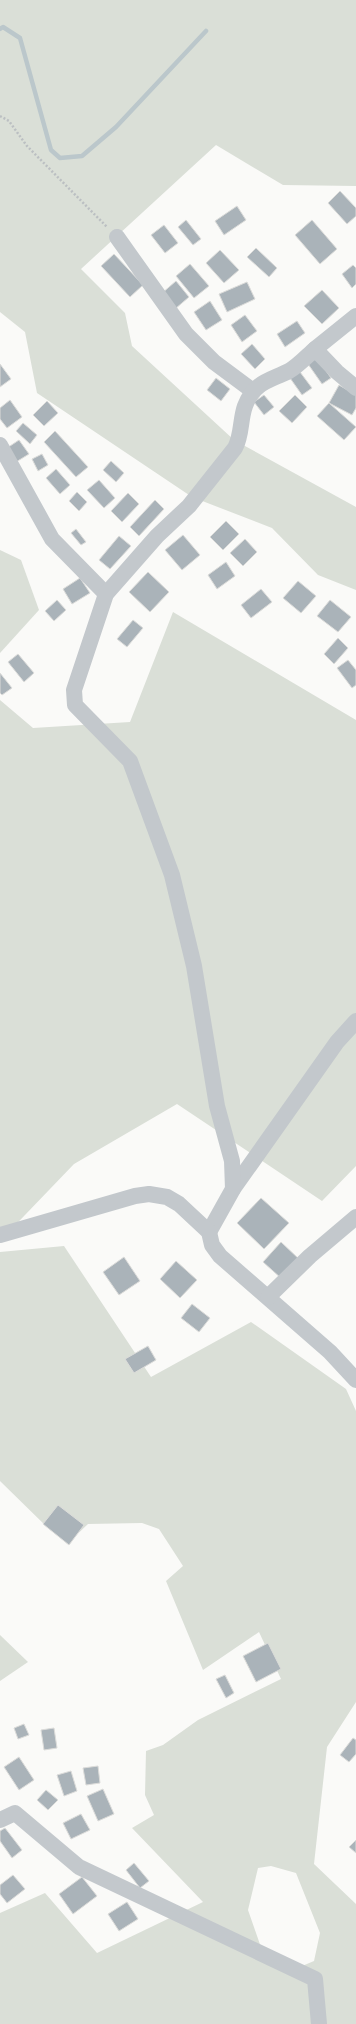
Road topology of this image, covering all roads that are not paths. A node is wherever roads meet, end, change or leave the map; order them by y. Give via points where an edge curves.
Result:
1 (117, 237) road end
2 (356, 316) edge
3 (315, 349) junction
4 (356, 388) edge
5 (253, 391) junction
6 (0, 445) edge
7 (106, 594) junction
8 (356, 1021) edge
9 (233, 1189) junction
10 (356, 1217) edge
11 (209, 1232) junction
12 (0, 1235) edge
13 (268, 1297) junction
14 (356, 1380) edge
15 (0, 1820) edge
16 (319, 2024) edge

1 - 5 street via 186,334 214,362
2 - 3 street
3 - 4 street via 336,372
3 - 5 street via 290,370 263,382
5 - 7 street via 245,406 235,448 189,506 157,536
6 - 7 street via 52,539
7 - 9 street via 74,690 75,705 130,761 172,875 194,966 217,1106 232,1161
8 - 9 street via 337,1042
9 - 11 street
10 - 13 street via 310,1256
11 - 12 street via 179,1204 167,1197 149,1194
11 - 13 street via 212,1245 220,1256
13 - 14 street via 330,1352
15 - 16 street via 15,1812 79,1867 315,1979

